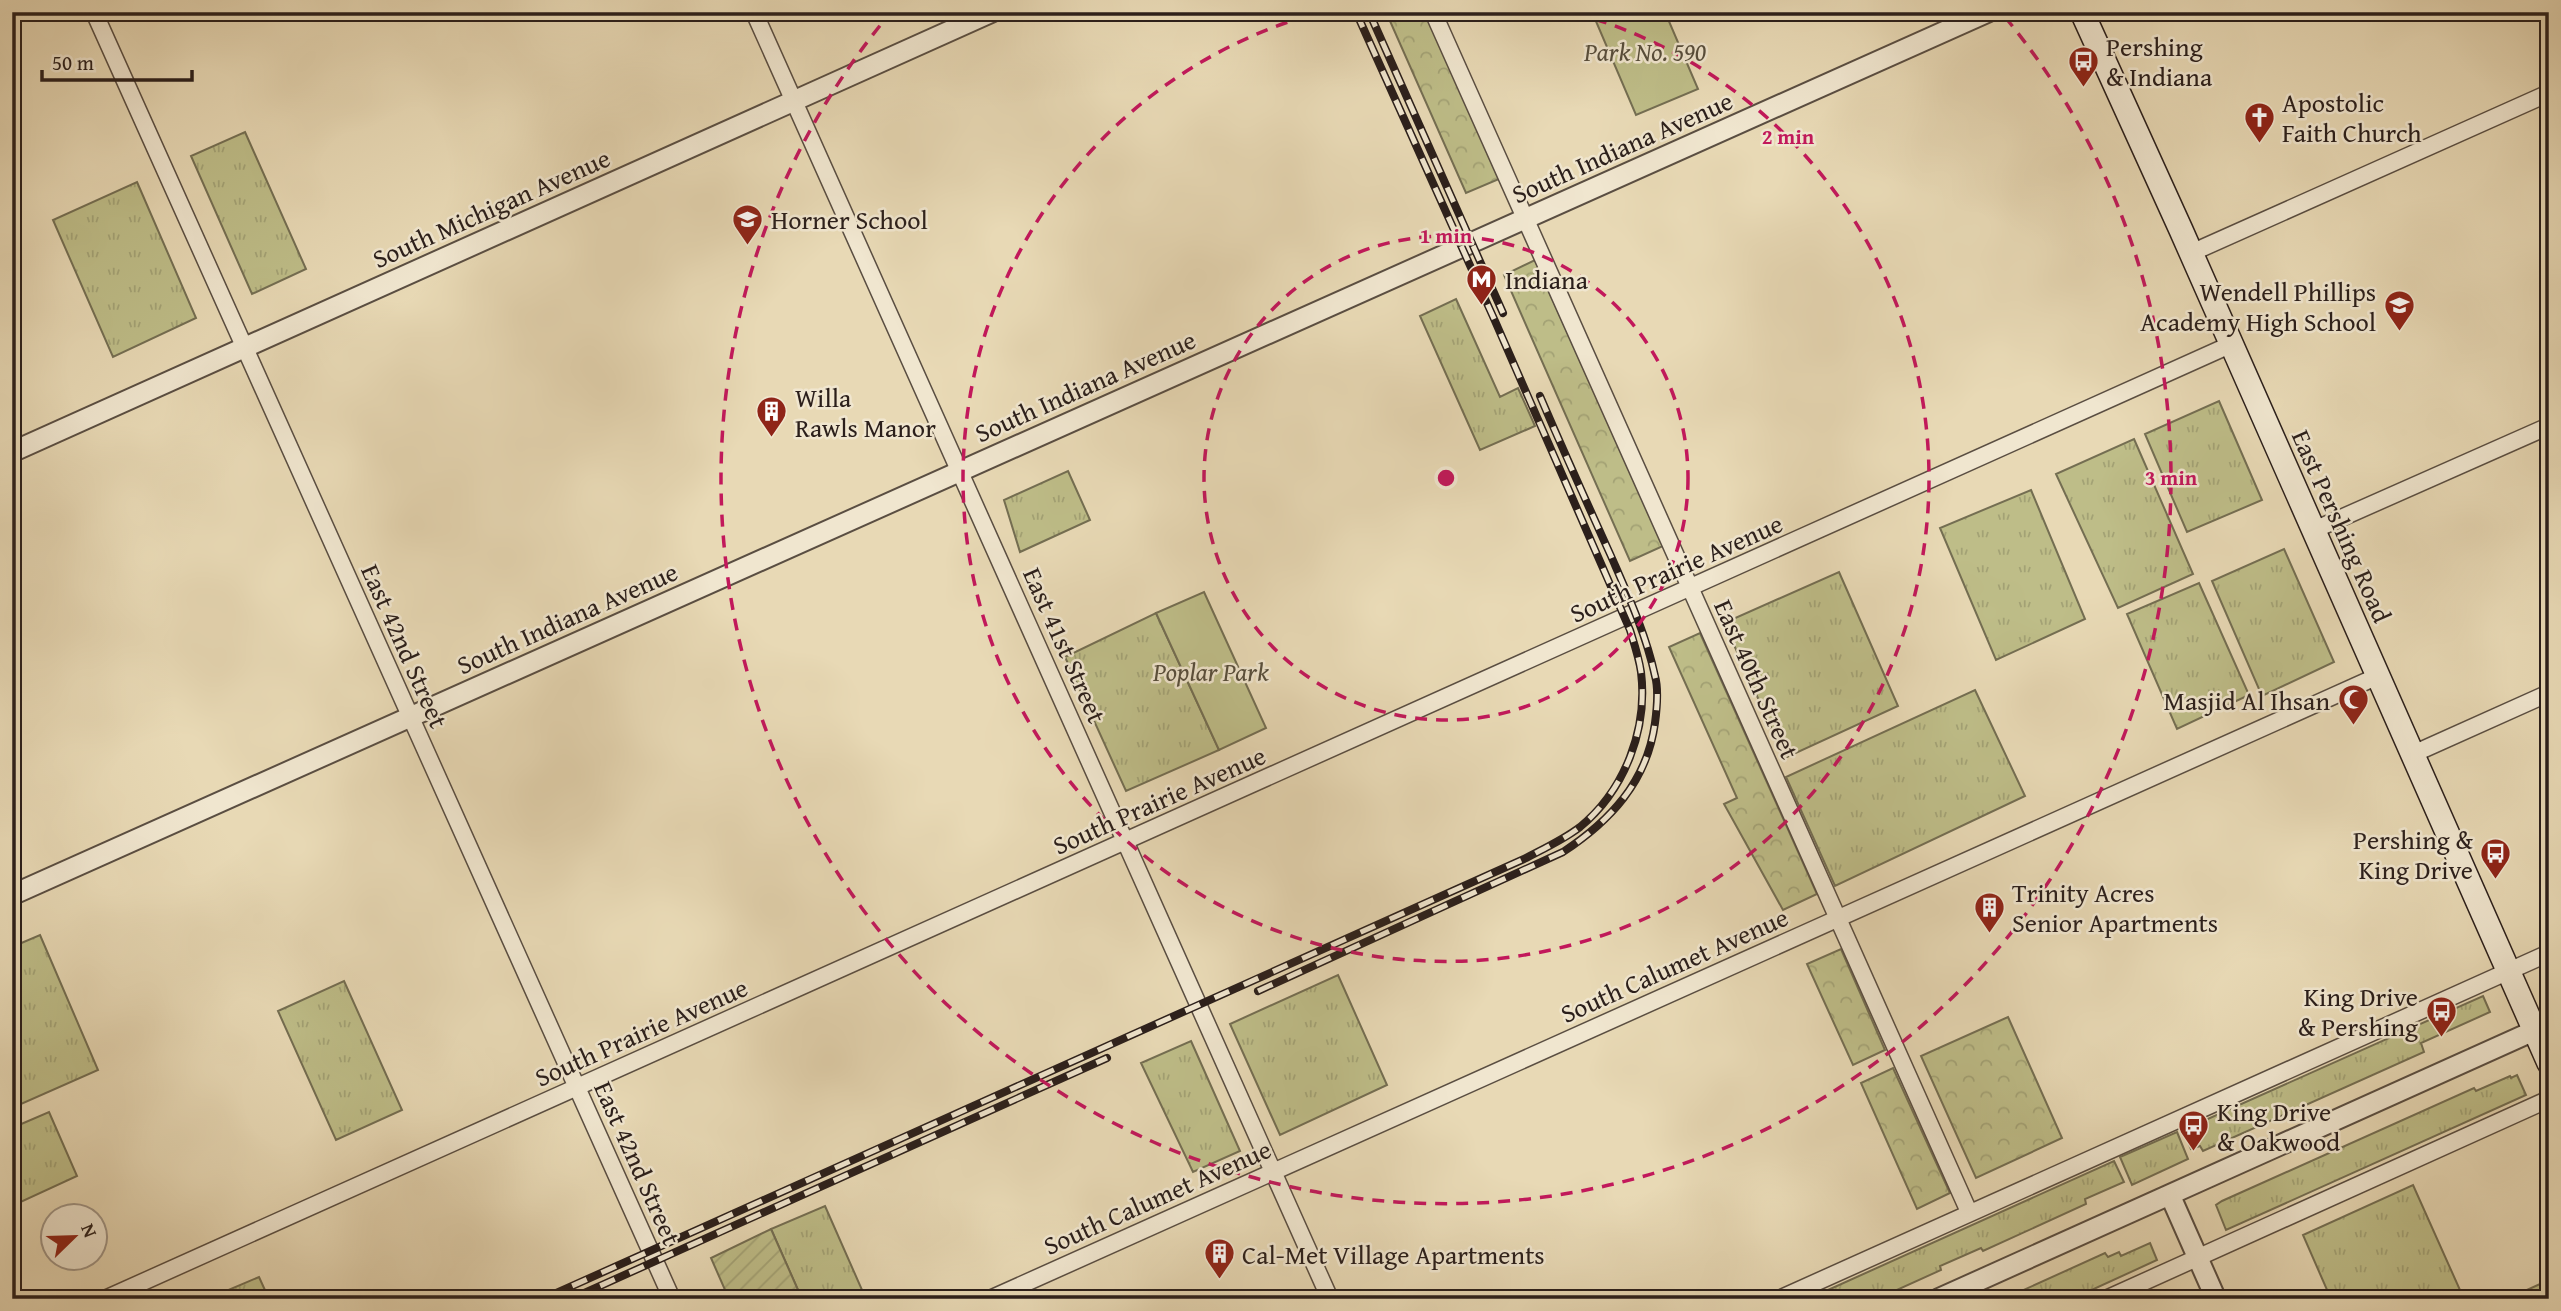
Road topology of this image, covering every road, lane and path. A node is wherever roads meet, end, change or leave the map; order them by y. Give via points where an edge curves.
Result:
1 (94, 12) edge
2 (754, 12) edge
3 (992, 12) edge
4 (1433, 12) edge
5 (1988, 12) edge
6 (2082, 12) edge
7 (2549, 93) edge
8 (793, 100) junction
9 (1525, 219) junction
10 (2191, 253) junction
11 (2232, 344) junction
12 (245, 347) junction
13 (2549, 426) edge
14 (12, 452) edge
15 (960, 471) junction
16 (2314, 530) junction
17 (1690, 589) junction
18 (2378, 676) junction
19 (2549, 693) edge
20 (411, 717) junction
21 (2413, 754) junction
22 (1126, 841) junction
23 (12, 895) edge
24 (1837, 918) junction
25 (2549, 953) edge
26 (2508, 971) junction
27 (2542, 1027) edge
28 (2549, 1063) edge
29 (577, 1087) junction
30 (2549, 1099) edge
31 (1273, 1172) junction
32 (2170, 1195) junction
33 (1969, 1212) junction
34 (2198, 1257) junction
35 (105, 1299) edge
36 (672, 1299) edge
37 (990, 1299) edge
38 (1330, 1299) edge
39 (1779, 1299) edge
40 (1938, 1299) edge
41 (2106, 1299) edge
42 (2216, 1299) edge

1 - 12 street, East 42nd Street
2 - 8 street, East 41st Street
3 - 8 street, South Michigan Avenue
4 - 9 street, East 40th Street
5 - 9 street, South Indiana Avenue
6 - 10 main road, East Pershing Road
7 - 10 street
8 - 12 street, South Michigan Avenue
8 - 15 street, East 41st Street
9 - 15 street, South Indiana Avenue
9 - 17 street, East 40th Street
10 - 11 main road, East Pershing Road
11 - 16 main road, East Pershing Road
11 - 17 street, South Prairie Avenue
12 - 14 street, South Michigan Avenue
12 - 20 street, East 42nd Street
13 - 16 street
15 - 20 street, South Indiana Avenue
15 - 22 street, East 41st Street
16 - 18 main road, East Pershing Road
17 - 22 street, South Prairie Avenue
17 - 24 street, East 40th Street
18 - 21 main road, East Pershing Road
18 - 24 street, South Calumet Avenue
19 - 21 street
20 - 23 street, South Indiana Avenue
20 - 29 street, East 42nd Street
21 - 26 main road, East Pershing Road
22 - 29 street, South Prairie Avenue
22 - 31 street, East 41st Street
24 - 31 street, South Calumet Avenue
24 - 33 street, East 40th Street
25 - 26 street
26 - 27 main road, East Pershing Road
26 - 33 street
27 - 28 main road, East Pershing Road
27 - 32 street
29 - 35 street, South Prairie Avenue
29 - 36 street, East 42nd Street
30 - 34 street
31 - 37 street, South Calumet Avenue
31 - 38 street, East 41st Street
32 - 34 street
32 - 40 street
33 - 39 street
34 - 41 street
34 - 42 street

